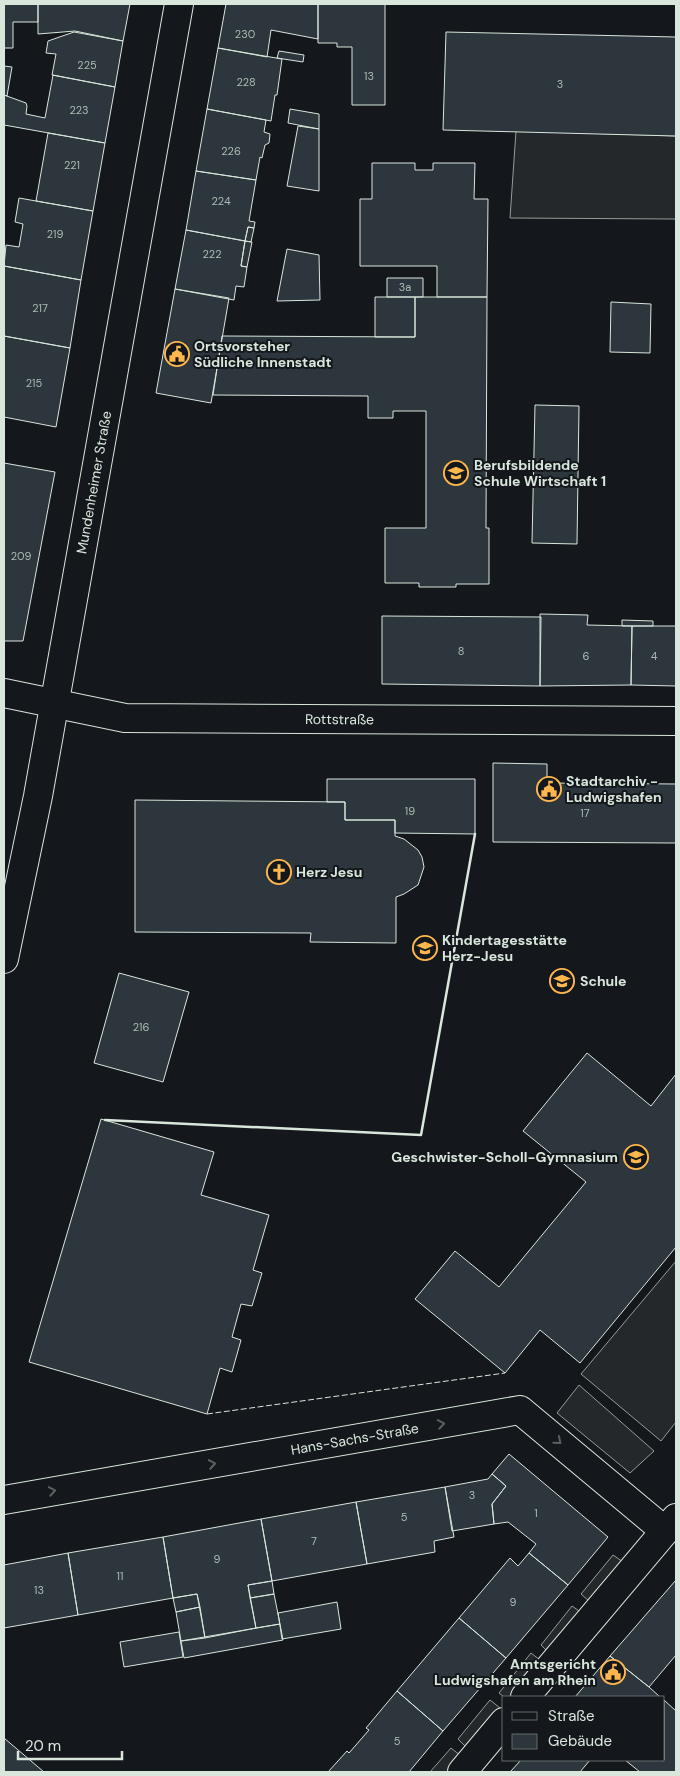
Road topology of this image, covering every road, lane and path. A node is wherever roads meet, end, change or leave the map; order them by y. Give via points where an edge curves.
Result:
1 (179, 4) edge
2 (4, 693) edge
3 (55, 704) junction
4 (676, 720) edge
5 (4, 959) edge
6 (4, 1500) edge
7 (671, 1524) edge
8 (526, 1696) edge
9 (502, 1724) edge
10 (462, 1772) edge

1 - 3 street, Mundenheimer Straße
2 - 3 street, Rottstraße
3 - 4 street, Rottstraße via 125,718
3 - 5 street, Mundenheimer Straße via 26,863
6 -> 7 street, Hans-Sachs-Straße via 520,1410
7 - 8 street
9 - 10 street

